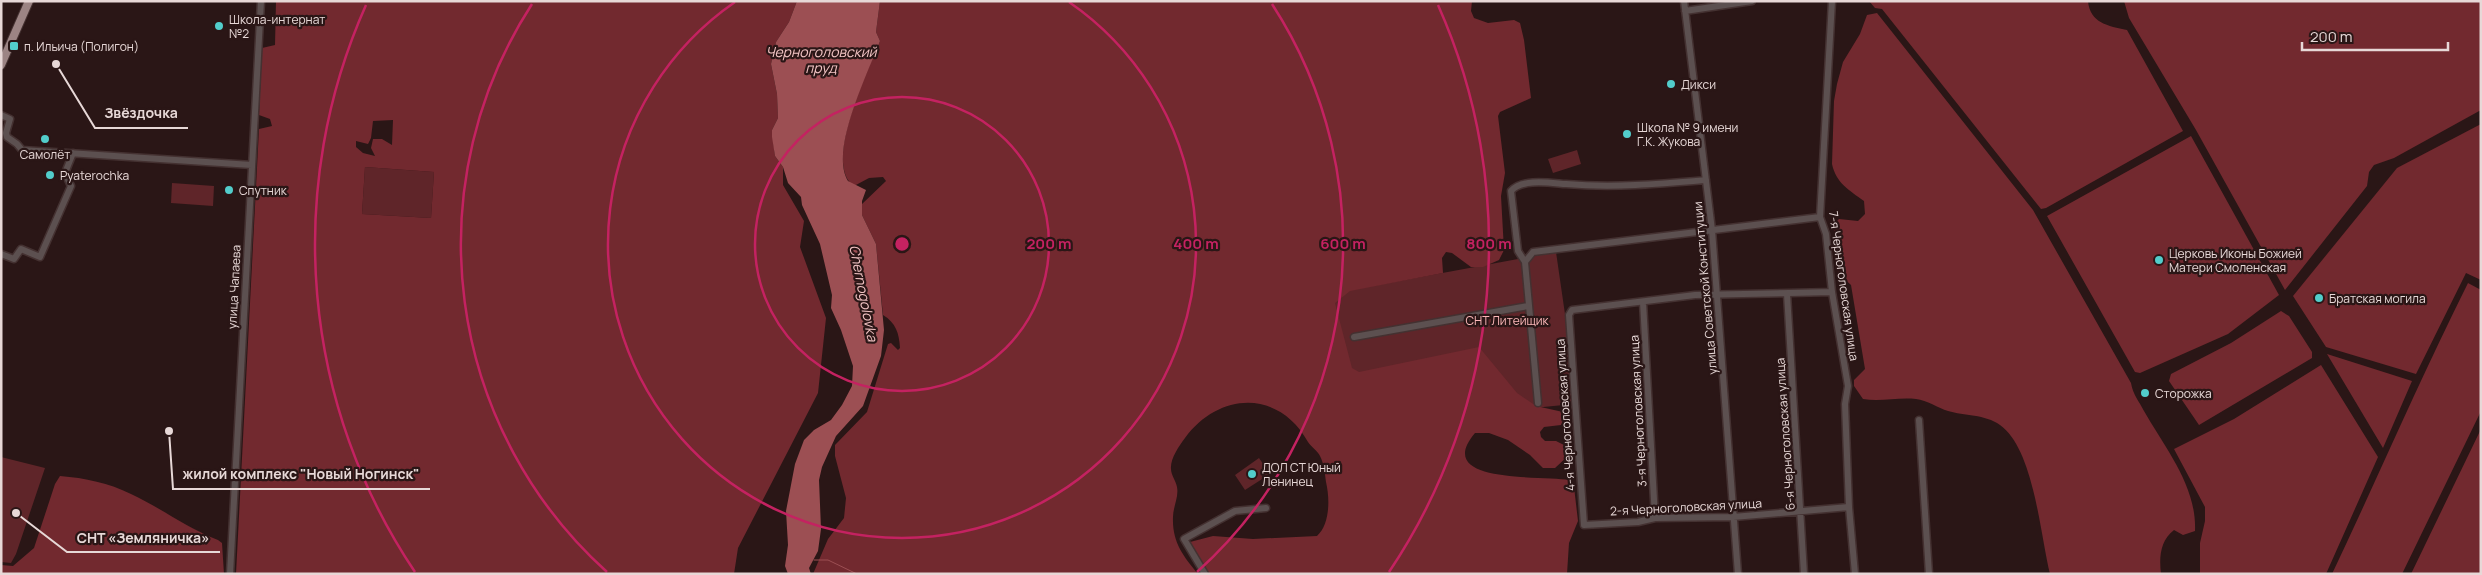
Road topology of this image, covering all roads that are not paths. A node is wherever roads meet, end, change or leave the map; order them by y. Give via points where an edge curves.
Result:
1 (29, 1) edge
2 (261, 1) edge
3 (1684, 1) edge
4 (1752, 1) edge
5 (1832, 1) edge
6 (1685, 11) junction
7 (1, 65) edge
8 (4, 116) edge
9 (73, 153) junction
10 (252, 165) junction
11 (1706, 180) junction
12 (1820, 217) junction
13 (1712, 230) junction
14 (1, 254) edge
15 (1525, 262) junction
16 (1832, 292) junction
17 (1787, 294) junction
18 (1718, 295) junction
19 (1644, 302) junction
20 (1528, 306) junction
21 (1354, 337) dead end
22 (1538, 403) dead end
23 (1919, 420) dead end
24 (1849, 507) junction
25 (1266, 508) dead end
26 (1801, 510) junction
27 (1733, 517) junction
28 (1655, 518) junction
29 (1584, 524) joint
30 (230, 574) edge
31 (1205, 574) edge
32 (1738, 574) edge
33 (1804, 574) edge
34 (1856, 574) edge
35 (1929, 574) edge

1 - 7 main road
2 - 10 street, улица Чапаева
3 - 6 street, улица Советской Конституции
4 - 6 street
5 - 12 street, 7-я Черноголовская улица
6 - 11 street, улица Советской Конституции
8 - 9 street via 10,119 6,137 22,150
9 - 10 street
9 - 14 street via 65,173 71,186 40,257 21,249 14,259
10 - 30 street, улица Чапаева
11 - 13 street, улица Советской Конституции
11 - 15 street via 1648,185 1548,183 1515,186 1510,194 1518,251
12 - 13 street
12 - 16 street, 7-я Черноголовская улица via 1826,234
13 - 15 street via 1533,252
13 - 18 street, улица Советской Конституции
15 - 20 street
16 - 17 street
16 - 24 street, 7-я Черноголовская улица via 1848,386 1845,404
17 - 18 street
17 - 26 street, 6-я Черноголовская улица
18 - 19 street
18 - 27 street, улица Советской Конституции
19 - 28 street, 3-я Черноголовская улица
19 - 29 street, 4-я Черноголовская улица via 1576,308 1569,315
20 - 21 street
20 - 22 street
23 - 35 street
24 - 26 street, 2-я Черноголовская улица
24 - 34 street, 7-я Черноголовская улица
25 - 31 street via 1235,511 1184,539
26 - 27 street, 2-я Черноголовская улица
26 - 33 street, 6-я Черноголовская улица
27 - 28 street, 2-я Черноголовская улица
27 - 32 street, улица Советской Конституции
28 - 29 street, 2-я Черноголовская улица via 1638,522

